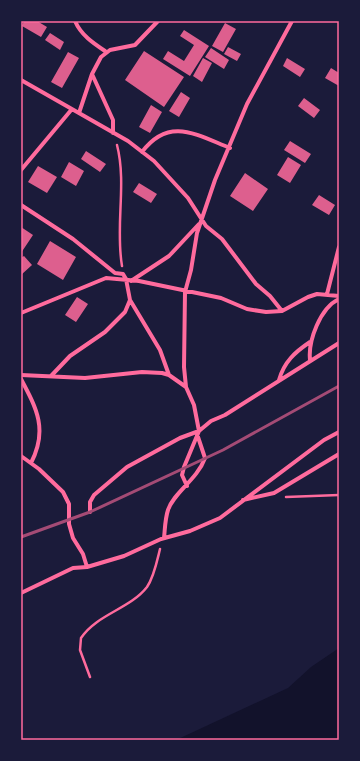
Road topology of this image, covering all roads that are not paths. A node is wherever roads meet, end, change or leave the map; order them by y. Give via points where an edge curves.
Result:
1 (75, 21) edge
2 (158, 21) edge
3 (292, 21) edge
4 (105, 52) junction
5 (92, 74) junction
6 (21, 80) edge
7 (72, 109) junction
8 (79, 113) junction
9 (113, 133) junction
10 (230, 148) junction
11 (142, 152) junction
12 (21, 170) edge
13 (21, 205) edge
14 (202, 221) junction
15 (339, 247) edge
16 (128, 280) junction
17 (185, 292) junction
18 (327, 294) junction
19 (339, 296) edge
20 (339, 299) edge
21 (130, 300) junction
22 (282, 311) junction
23 (21, 313) edge
24 (311, 342) junction
25 (339, 343) edge
26 (310, 360) junction
27 (21, 375) edge
28 (169, 375) junction
29 (51, 376) junction
30 (21, 379) edge
31 (278, 380) junction
32 (186, 387) junction
33 (198, 432) junction
34 (339, 432) edge
35 (339, 454) edge
36 (21, 456) edge
37 (31, 463) junction
38 (187, 486) junction
39 (242, 500) junction
40 (90, 512) dead end
41 (163, 538) junction
42 (87, 567) junction
43 (21, 594) edge

1 - 4 street via 78,29
2 - 4 street via 134,45
3 - 10 street via 247,104
4 - 5 street
5 - 8 street
5 - 9 street via 110,113
6 - 7 street
7 - 8 street
7 - 12 street
8 - 9 street
9 - 11 street
10 - 11 street via 200,134 175,131 160,135
10 - 14 street via 215,180
11 - 14 street via 171,177
13 - 16 street via 73,239 115,273 123,274
14 - 16 street via 168,256
14 - 17 street via 197,233 192,270
14 - 22 street via 222,239 256,284
15 - 18 street
16 - 17 street
16 - 21 street
16 - 23 street via 106,278
17 - 22 street via 221,298 255,311
17 - 32 street
18 - 19 street
18 - 22 street via 308,297
20 - 24 street via 326,309
21 - 28 street via 160,350
21 - 29 street via 117,322 70,356
24 - 26 street
24 - 31 street via 290,357
25 - 26 street
26 - 31 street
27 - 29 street
28 - 29 street via 142,372 85,378
28 - 32 street
30 - 37 street via 34,400 40,433 38,451
31 - 33 street via 225,415 211,421
32 - 33 street via 194,405
33 - 38 street via 182,475
33 - 38 street via 205,458
33 - 40 street via 161,448 112,479 94,495 90,502
34 - 39 street via 324,440
35 - 39 street via 274,493
36 - 37 street
37 - 42 street via 65,495 69,507 69,524
38 - 41 street via 176,496 168,510
39 - 41 street via 220,518 190,531
41 - 42 street via 124,556
42 - 43 street via 63,572

